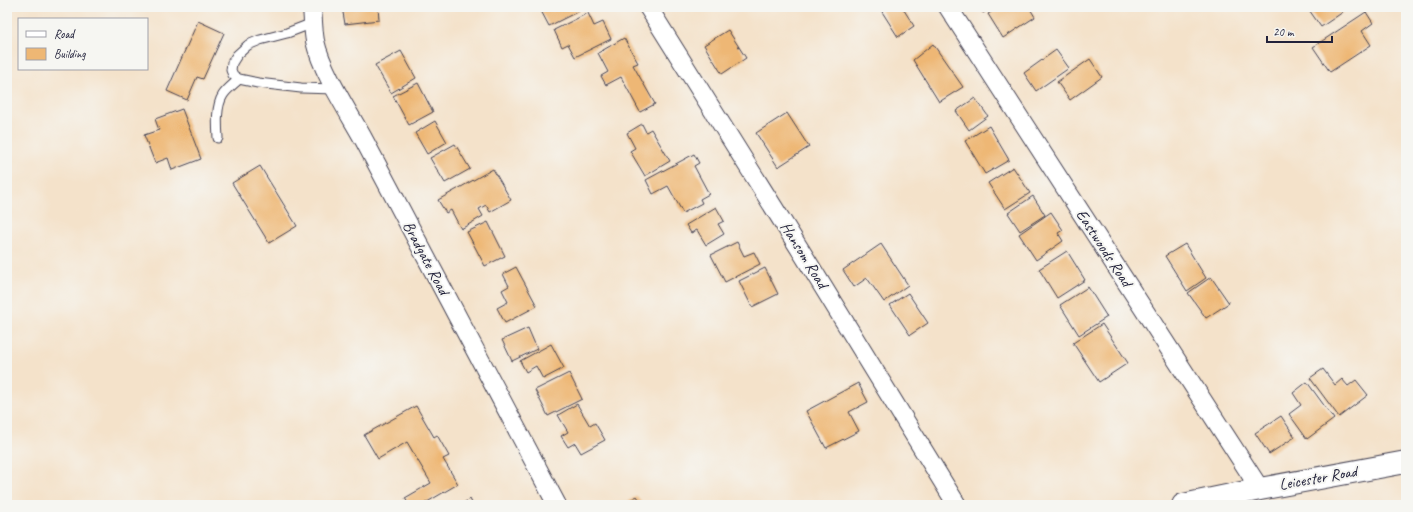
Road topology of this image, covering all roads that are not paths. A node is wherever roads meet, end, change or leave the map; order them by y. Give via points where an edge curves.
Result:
1 (648, 7) edge
2 (948, 7) edge
3 (312, 15) edge
4 (239, 79) junction
5 (335, 89) junction
6 (218, 138) dead end
7 (1406, 462) edge
8 (1260, 489) junction
9 (557, 505) edge
10 (957, 505) edge
11 (1182, 505) edge

1 - 10 street, Hansom Road via 802,251
2 - 8 street, Eastwoods Road
3 - 4 lane via 287,33 248,45 232,63 233,75
3 - 5 street, Bradgate Road via 315,41
4 - 5 lane via 302,88
4 - 6 lane via 219,103
5 - 9 street, Bradgate Road
7 - 8 main road, Leicester Road
8 - 11 main road, Leicester Road

